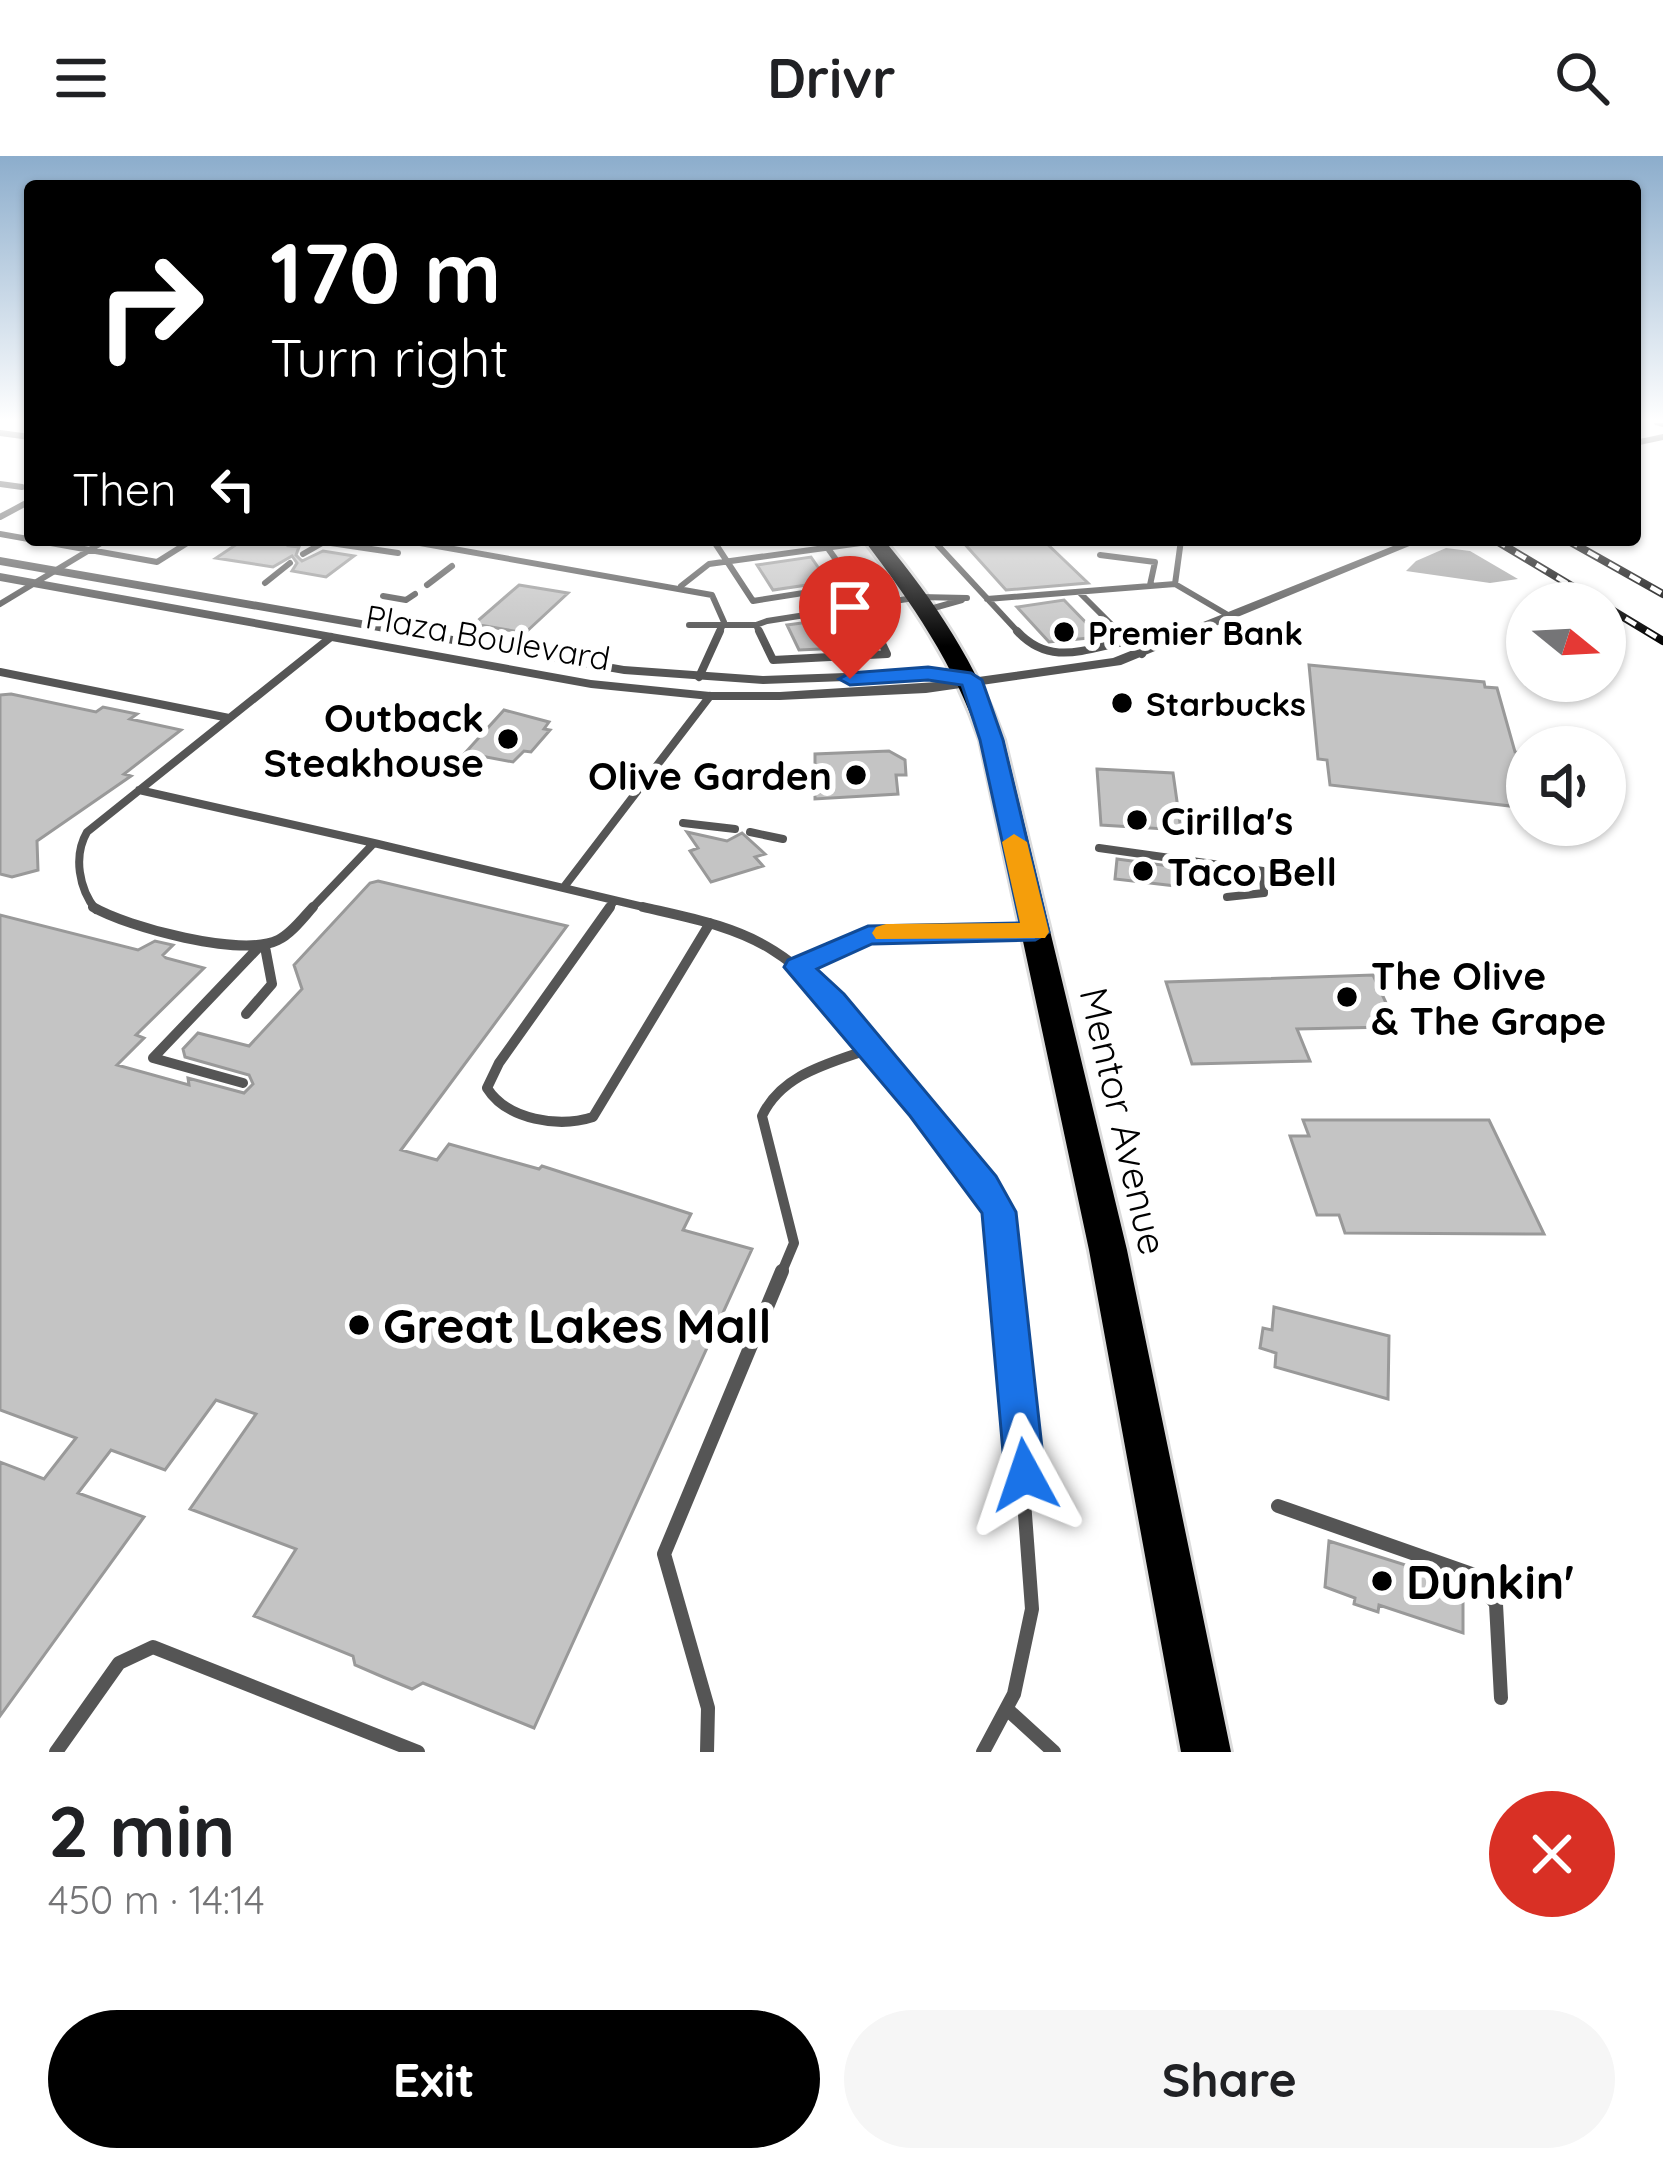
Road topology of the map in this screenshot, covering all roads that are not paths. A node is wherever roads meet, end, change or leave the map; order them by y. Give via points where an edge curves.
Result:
1 (66, 546) edge
2 (95, 546) edge
3 (183, 546) edge
4 (317, 546) edge
5 (351, 546) edge
6 (439, 546) edge
7 (717, 546) edge
8 (813, 546) edge
9 (826, 546) edge
10 (880, 546) edge
11 (938, 546) edge
12 (1180, 546) edge
13 (1404, 546) edge
14 (88, 550) junction
15 (398, 553) dead end
16 (303, 554) dead end
17 (1100, 555) dead end
18 (727, 560) junction
19 (0, 561) edge
20 (290, 563) dead end
21 (452, 566) dead end
22 (55, 571) junction
23 (0, 577) edge
24 (265, 583) dead end
25 (34, 584) junction
26 (1175, 584) junction
27 (428, 585) dead end
28 (1150, 585) junction
29 (681, 586) junction
30 (1079, 592) junction
31 (415, 594) dead end
32 (383, 596) dead end
33 (987, 599) junction
34 (0, 604) edge
35 (877, 604) junction
36 (865, 606) junction
37 (927, 606) junction
38 (1233, 618) junction
39 (689, 625) dead end
40 (756, 625) junction
41 (721, 628) junction
42 (332, 637) junction
43 (1125, 639) junction
44 (1092, 641) dead end
45 (1078, 644) dead end
46 (1034, 649) junction
47 (1142, 654) junction
48 (0, 672) edge
49 (699, 677) junction
50 (971, 680) junction
51 (710, 696) junction
52 (229, 718) junction
53 (139, 790) junction
54 (682, 823) dead end
55 (735, 829) dead end
56 (750, 832) dead end
57 (783, 839) dead end
58 (374, 843) junction
59 (1099, 848) dead end
60 (564, 887) junction
61 (1227, 897) dead end
62 (614, 901) junction
63 (710, 923) junction
64 (1035, 932) junction
65 (262, 947) junction
66 (798, 967) junction
67 (246, 1014) dead end
68 (872, 1048) junction
69 (243, 1083) dead end
70 (1278, 1506) dead end
71 (1502, 1698) dead end
72 (1008, 1710) junction
73 (56, 1752) edge
74 (418, 1752) edge
75 (707, 1752) edge
76 (983, 1752) edge
77 (1054, 1752) edge
78 (1206, 1752) edge

1 - 14 lane
2 - 14 lane
3 - 14 lane via 158,562
4 - 16 lane
5 - 15 lane
6 - 29 lane
7 - 18 lane
8 - 18 lane
9 - 18 lane via 854,585 754,601
10 - 37 main road, Mentor Avenue
11 - 33 lane
12 - 26 lane
13 - 38 street, Plaza Boulevard
14 - 22 lane
17 - 28 lane via 1155,562
18 - 29 lane via 696,570
19 - 22 street, Plaza Boulevard
20 - 24 lane
21 - 27 lane
22 - 25 lane
22 - 49 street, Plaza Boulevard via 566,662
23 - 25 street, Plaza Boulevard
25 - 34 lane
25 - 42 street, Plaza Boulevard
26 - 28 lane
26 - 38 lane
28 - 30 lane
29 - 41 lane via 712,595
30 - 33 lane
30 - 43 lane
31 - 32 lane
33 - 46 lane
35 - 36 lane
35 - 37 lane
35 - 37 lane
36 - 40 lane
36 - 40 lane via 887,654 773,660
37 - 37 lane via 967,598
37 - 50 main road, Mentor Avenue
38 - 47 street, Plaza Boulevard
39 - 41 lane
40 - 41 lane
41 - 49 lane
42 - 51 street, Plaza Boulevard via 591,684
42 - 52 lane
43 - 44 lane
43 - 46 lane via 1055,654
43 - 47 lane
45 - 46 lane
47 - 50 street, Plaza Boulevard
48 - 52 lane
49 - 50 street, Plaza Boulevard
50 - 51 street, Plaza Boulevard via 866,694
50 - 64 main road, Mentor Avenue
51 - 60 lane
52 - 53 lane
53 - 58 lane
53 - 65 lane via 81,842 88,904
54 - 55 lane
56 - 57 lane
58 - 60 lane
58 - 65 lane via 286,936
59 - 61 lane via 1263,871 1264,893
60 - 62 lane
62 - 63 lane
62 - 63 lane via 499,1063 487,1088 499,1104 566,1123 592,1117
63 - 66 lane
64 - 66 lane via 868,935
64 - 78 main road, Mentor Avenue via 1108,1250
65 - 67 lane via 272,984
65 - 69 lane via 153,1058
66 - 68 lane
68 - 72 lane via 984,1186 1001,1220 1033,1586 1026,1658
68 - 75 lane via 787,1084 762,1116 794,1243 664,1554 708,1708
70 - 71 lane via 1472,1574 1496,1604
72 - 76 lane
72 - 77 lane
73 - 74 lane via 119,1663 153,1647

